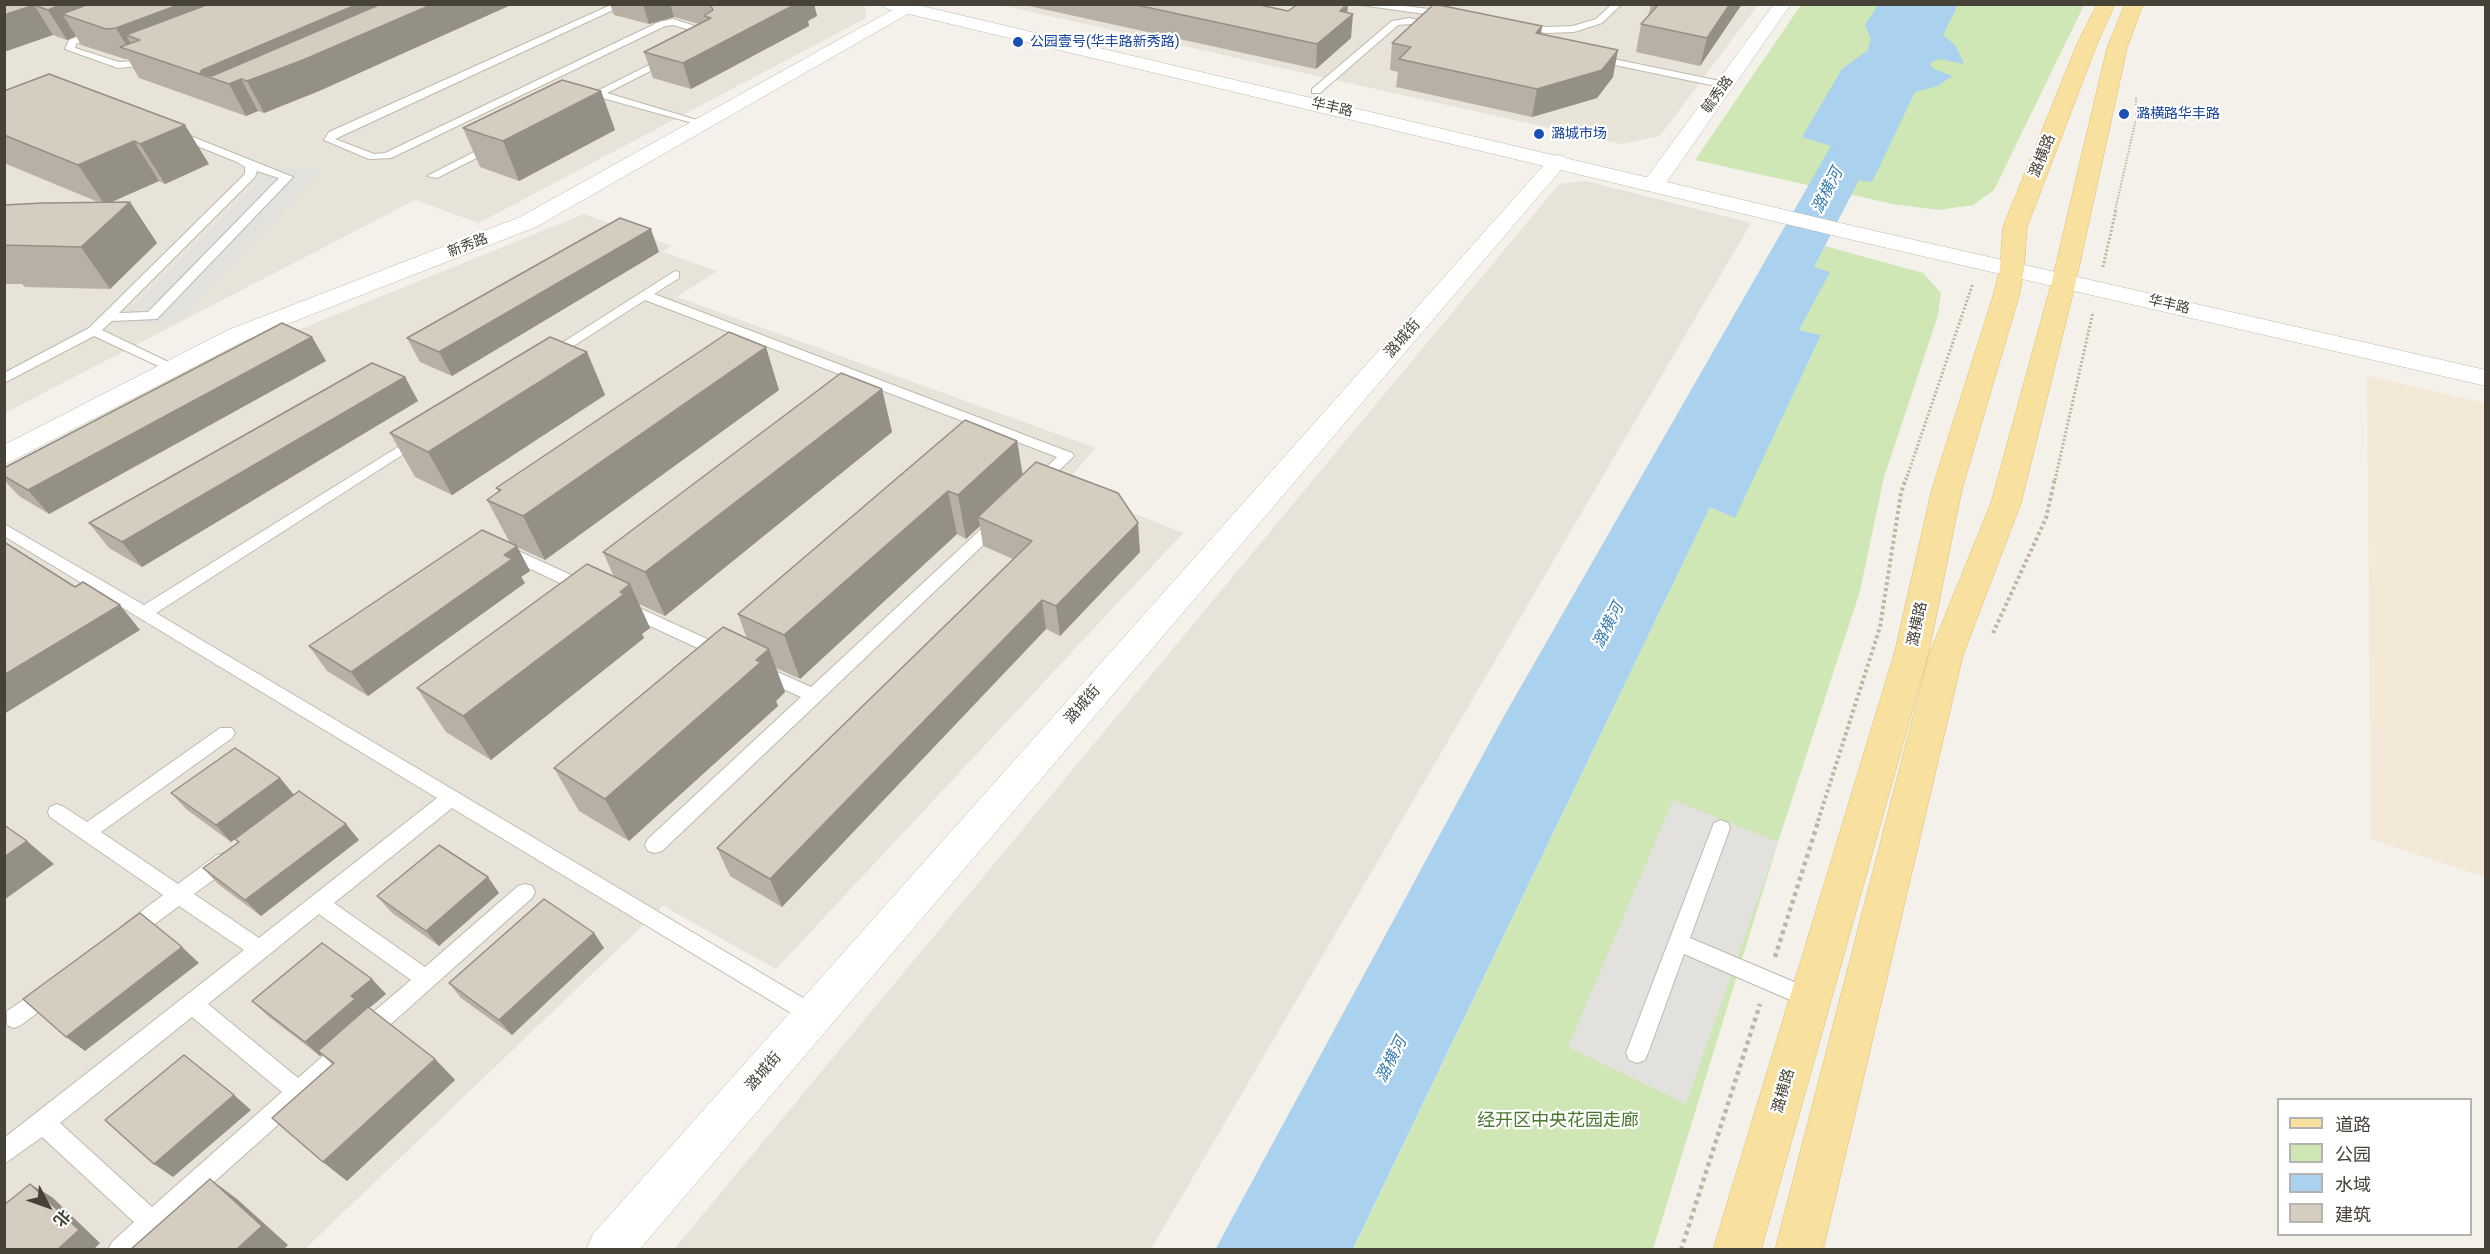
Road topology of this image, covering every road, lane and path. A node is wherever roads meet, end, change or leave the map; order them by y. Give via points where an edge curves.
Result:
1 (622, 4) edge
2 (933, 4) edge
3 (1358, 4) edge
4 (1618, 4) edge
5 (1783, 4) edge
6 (2106, 4) edge
7 (2134, 4) edge
8 (904, 6) edge
9 (1462, 16) edge
10 (1505, 24) edge
11 (114, 27) edge
12 (1445, 28) edge
13 (703, 41) edge
14 (682, 51) edge
15 (159, 55) edge
16 (1585, 57) edge
17 (1725, 85) junction
18 (1316, 91) junction
19 (598, 93) junction
20 (2136, 96) dead end
21 (568, 108) edge
22 (703, 125) junction
23 (166, 129) edge
24 (506, 139) edge
25 (1558, 161) junction
26 (251, 166) junction
27 (433, 176) dead end
28 (1658, 177) junction
29 (1858, 224) junction
30 (2002, 260) junction
31 (2065, 272) junction
32 (675, 275) dead end
33 (2100, 281) junction
34 (644, 295) junction
35 (111, 317) junction
36 (94, 331) junction
37 (2486, 361) edge
38 (534, 365) edge
39 (174, 368) junction
40 (2486, 378) edge
41 (4, 379) edge
42 (434, 429) edge
43 (4, 456) edge
44 (1025, 496) edge
45 (1008, 512) edge
46 (4, 529) edge
47 (494, 545) edge
48 (34, 547) junction
49 (14, 558) edge
50 (144, 613) junction
51 (1990, 639) dead end
52 (813, 696) junction
53 (226, 733) dead end
54 (451, 798) junction
55 (57, 812) dead end
56 (1721, 828) dead end
57 (87, 832) junction
58 (656, 845) dead end
59 (236, 852) edge
60 (525, 891) dead end
61 (179, 894) junction
62 (319, 903) junction
63 (1678, 942) junction
64 (115, 943) edge
65 (260, 950) junction
66 (69, 977) edge
67 (426, 979) junction
68 (1767, 980) junction
69 (1811, 999) junction
70 (192, 1004) junction
71 (813, 1015) junction
72 (14, 1018) dead end
73 (1637, 1053) dead end
74 (298, 1092) junction
75 (43, 1122) junction
76 (4, 1152) edge
77 (151, 1222) junction
78 (120, 1250) edge
79 (609, 1250) edge
80 (1681, 1250) edge
81 (1737, 1250) edge
82 (1799, 1250) edge

1 - 13 lane via 333,134 328,140 373,157 387,156 662,24 673,22 712,32
2 - 18 street, 华丰路
3 - 9 lane
4 - 10 lane via 1599,21 1574,29 1546,30
5 - 17 street, 毓秀路
6 - 30 main road, 潞横路
7 - 31 main road via 2117,48
8 - 22 street, 新秀路
8 - 25 street, 华丰路
11 - 15 lane via 72,42 70,49 118,65 136,64
12 - 18 lane via 1410,21 1395,23
14 - 19 lane
16 - 17 lane
17 - 28 street, 毓秀路
18 - 28 street, 华丰路
19 - 21 lane
19 - 22 lane
20 - 33 path via 2136,119
22 - 39 street, 新秀路 via 528,222 237,335
23 - 26 lane
24 - 27 lane
25 - 28 street, 华丰路
25 - 71 street, 潞城街
26 - 35 lane via 251,175
26 - 35 lane via 287,177 152,316
28 - 29 street, 华丰路
29 - 30 street, 华丰路
29 - 30 street, 华丰路
30 - 31 street, 华丰路
30 - 68 path via 1900,493 1880,627
30 - 69 main road, 潞横路 via 1912,651
31 - 33 street, 华丰路
31 - 82 main road via 2006,503 1946,655
32 - 34 lane
33 - 37 street, 华丰路
33 - 40 street, 华丰路
33 - 51 path via 2046,518
34 - 38 lane
34 - 44 lane via 1067,456
35 - 36 lane
36 - 39 lane
36 - 41 lane
39 - 43 street, 新秀路
42 - 50 lane
45 - 52 lane
46 - 48 lane
47 - 52 lane
48 - 49 lane
48 - 50 lane
50 - 54 lane
52 - 58 lane
53 - 57 lane
54 - 62 lane
54 - 71 lane
55 - 57 lane
56 - 63 lane
57 - 61 lane
59 - 61 lane
60 - 67 lane
61 - 64 lane
61 - 65 lane
62 - 65 lane
62 - 67 lane
63 - 68 lane
63 - 73 lane
65 - 70 lane
66 - 72 lane
67 - 74 lane
68 - 69 lane
68 - 80 path
69 - 81 main road, 潞横路
70 - 74 lane
70 - 75 lane
71 - 79 street, 潞城街
74 - 77 lane
75 - 76 lane
75 - 77 lane
77 - 78 lane

